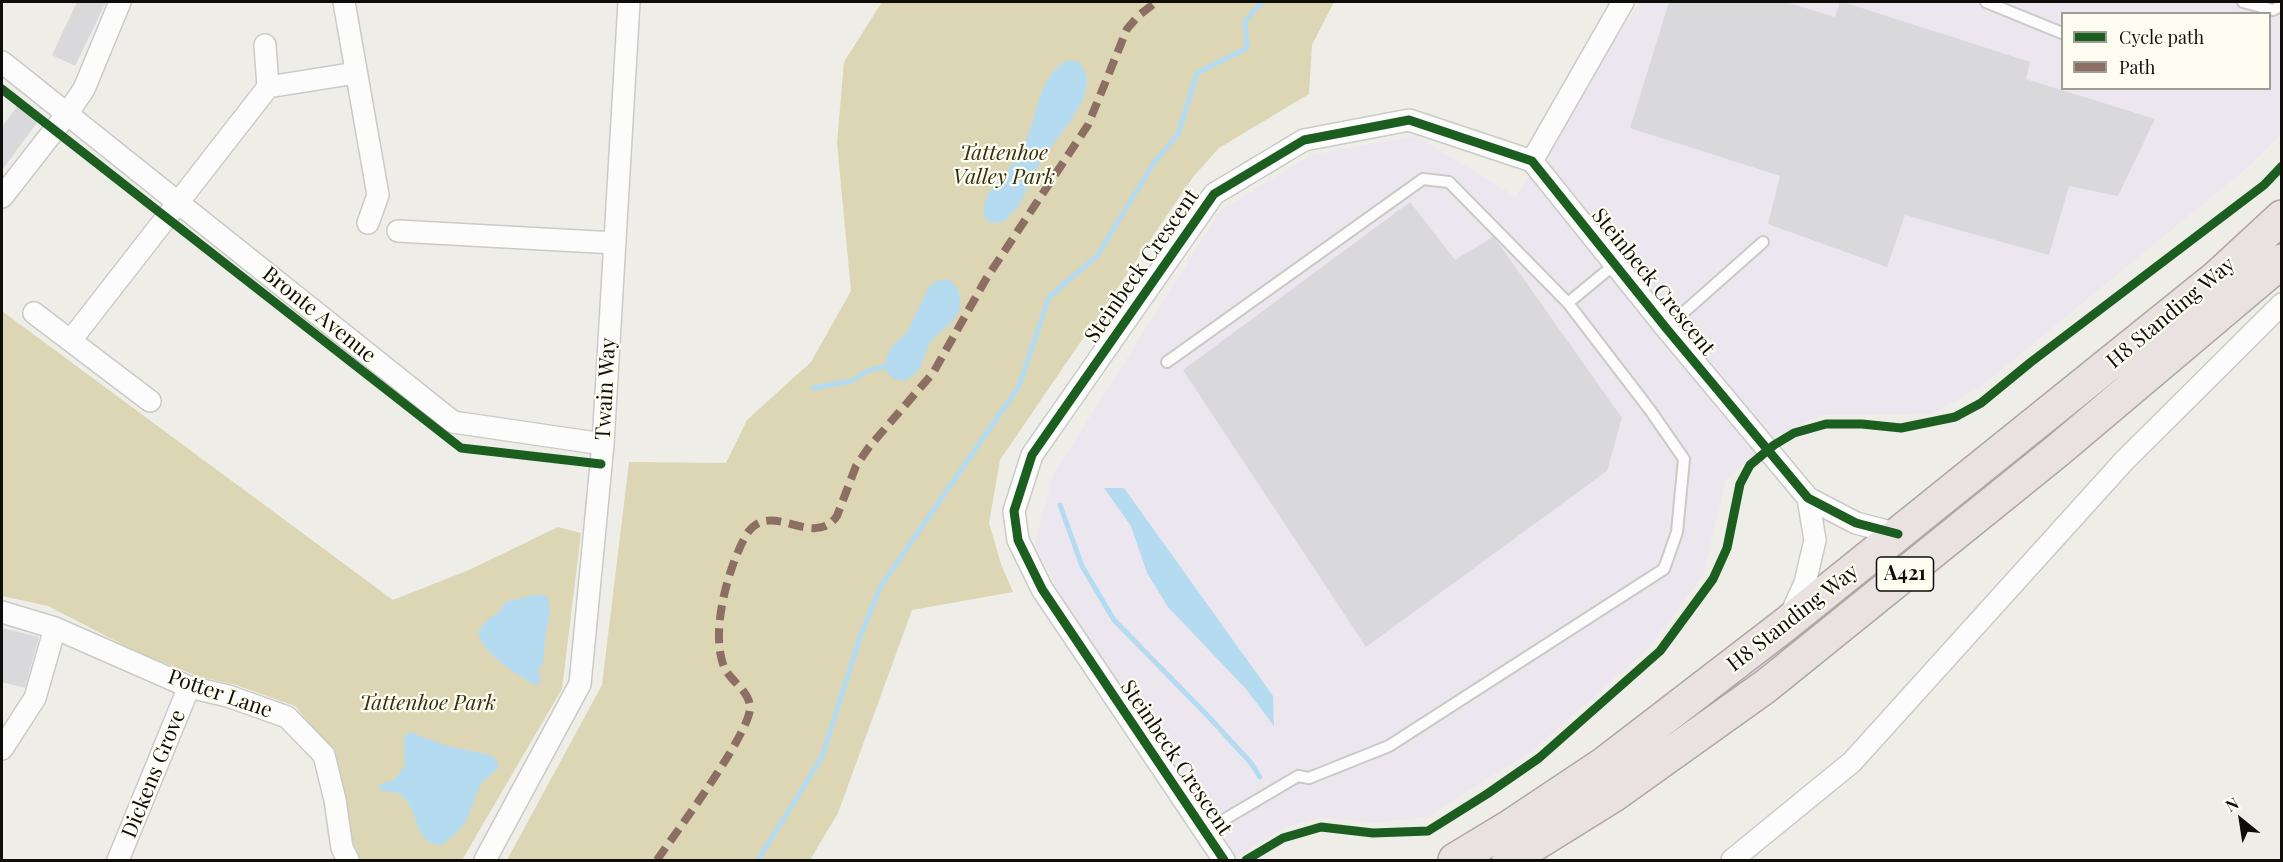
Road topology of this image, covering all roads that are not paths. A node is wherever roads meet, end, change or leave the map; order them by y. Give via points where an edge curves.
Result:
1 (120, 2) edge
2 (344, 2) edge
3 (629, 2) edge
4 (1623, 2) edge
5 (1986, 2) edge
6 (2243, 2) edge
7 (2282, 5) edge
8 (2061, 33) edge
9 (265, 45) dead end
10 (2, 62) edge
11 (356, 73) junction
12 (268, 87) junction
13 (67, 114) junction
14 (1532, 160) junction
15 (2, 197) edge
16 (177, 202) junction
17 (2282, 217) edge
18 (368, 223) dead end
19 (398, 231) dead end
20 (1763, 242) dead end
21 (615, 243) junction
22 (2282, 261) edge
23 (1615, 264) junction
24 (1568, 303) junction
25 (2282, 304) edge
26 (34, 313) dead end
27 (1666, 328) junction
28 (71, 339) junction
29 (1167, 362) dead end
30 (150, 401) dead end
31 (603, 444) junction
32 (1808, 498) junction
33 (1898, 534) junction
34 (2, 612) edge
35 (1786, 624) junction
36 (55, 628) junction
37 (189, 687) junction
38 (2, 748) edge
39 (1203, 832) junction
40 (118, 861) edge
41 (348, 861) edge
42 (485, 861) edge
43 (1224, 861) edge
44 (1455, 861) edge
45 (1509, 861) edge
46 (1732, 861) edge

1 - 13 street via 84,89
2 - 11 street
3 - 21 street, Twain Way
4 - 14 street
5 - 8 lane
6 - 7 lane via 2273,10
9 - 12 street
10 - 13 street, Bronte Avenue
11 - 12 street
11 - 18 street via 378,195
12 - 16 street
13 - 15 street
13 - 16 street, Bronte Avenue
14 - 23 street, Steinbeck Crescent
14 - 39 street, Steinbeck Crescent via 1409,120 1304,140 1214,194 1032,455 1014,511 1018,540 1042,589
16 - 28 street
16 - 31 street, Bronte Avenue via 453,422
17 - 33 highway, H8 Standing Way / A421 via 2217,277
19 - 21 street
20 - 27 lane
21 - 31 street, Twain Way
22 - 45 highway, H8 Standing Way / A421 via 2057,451 1766,686 1612,796
23 - 24 lane
23 - 27 street, Steinbeck Crescent
24 - 29 lane via 1449,182 1423,179
24 - 39 lane via 1684,459 1677,532 1664,569 1389,746 1309,778 1298,776
25 - 46 street via 2124,461 1852,762
26 - 28 street
27 - 32 street, Steinbeck Crescent
28 - 30 street
31 - 42 street, Twain Way via 580,684
32 - 33 street, Steinbeck Crescent via 1856,523
32 - 35 street via 1815,540 1805,583
33 - 35 highway, H8 Standing Way / A421
34 - 36 street, Potter Lane
35 - 44 highway, H8 Standing Way / A421 via 1604,764
36 - 37 street, Potter Lane
36 - 38 street via 35,698
37 - 40 street, Dickens Grove
37 - 41 street, Potter Lane via 287,717 324,754 342,848
39 - 43 street, Steinbeck Crescent

